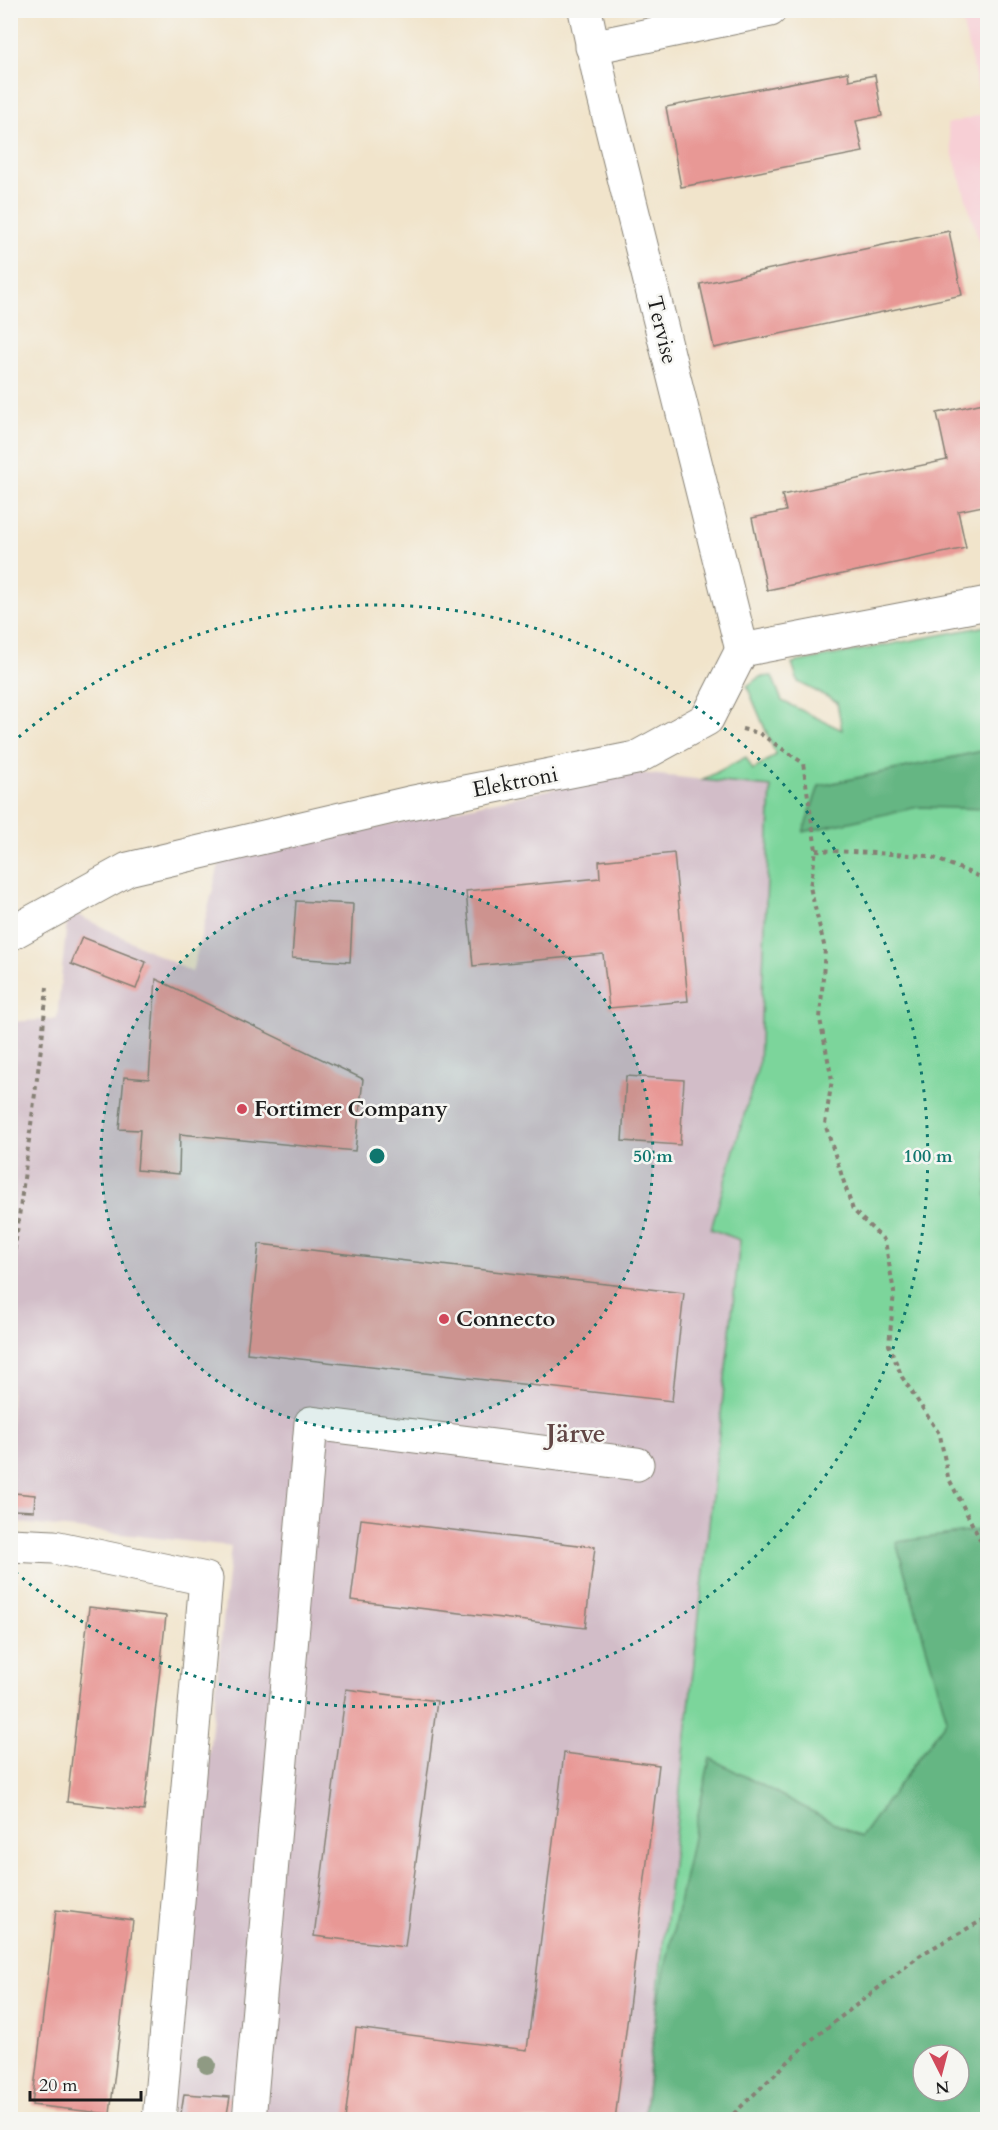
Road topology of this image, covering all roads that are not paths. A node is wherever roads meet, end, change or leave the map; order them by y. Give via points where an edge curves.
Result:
1 (585, 10) edge
2 (765, 11) edge
3 (592, 46) junction
4 (987, 603) edge
5 (742, 650) junction
6 (10, 933) edge
7 (637, 1464) dead end
8 (10, 1545) edge
9 (159, 2120) edge
10 (249, 2120) edge

1 - 3 street, Tervise
2 - 3 street
3 - 5 street, Tervise
4 - 5 street
5 - 6 street, Elektroni via 707,719 636,758 409,803 128,869
7 - 10 street via 311,1423
8 - 9 street via 54,1547 206,1579

